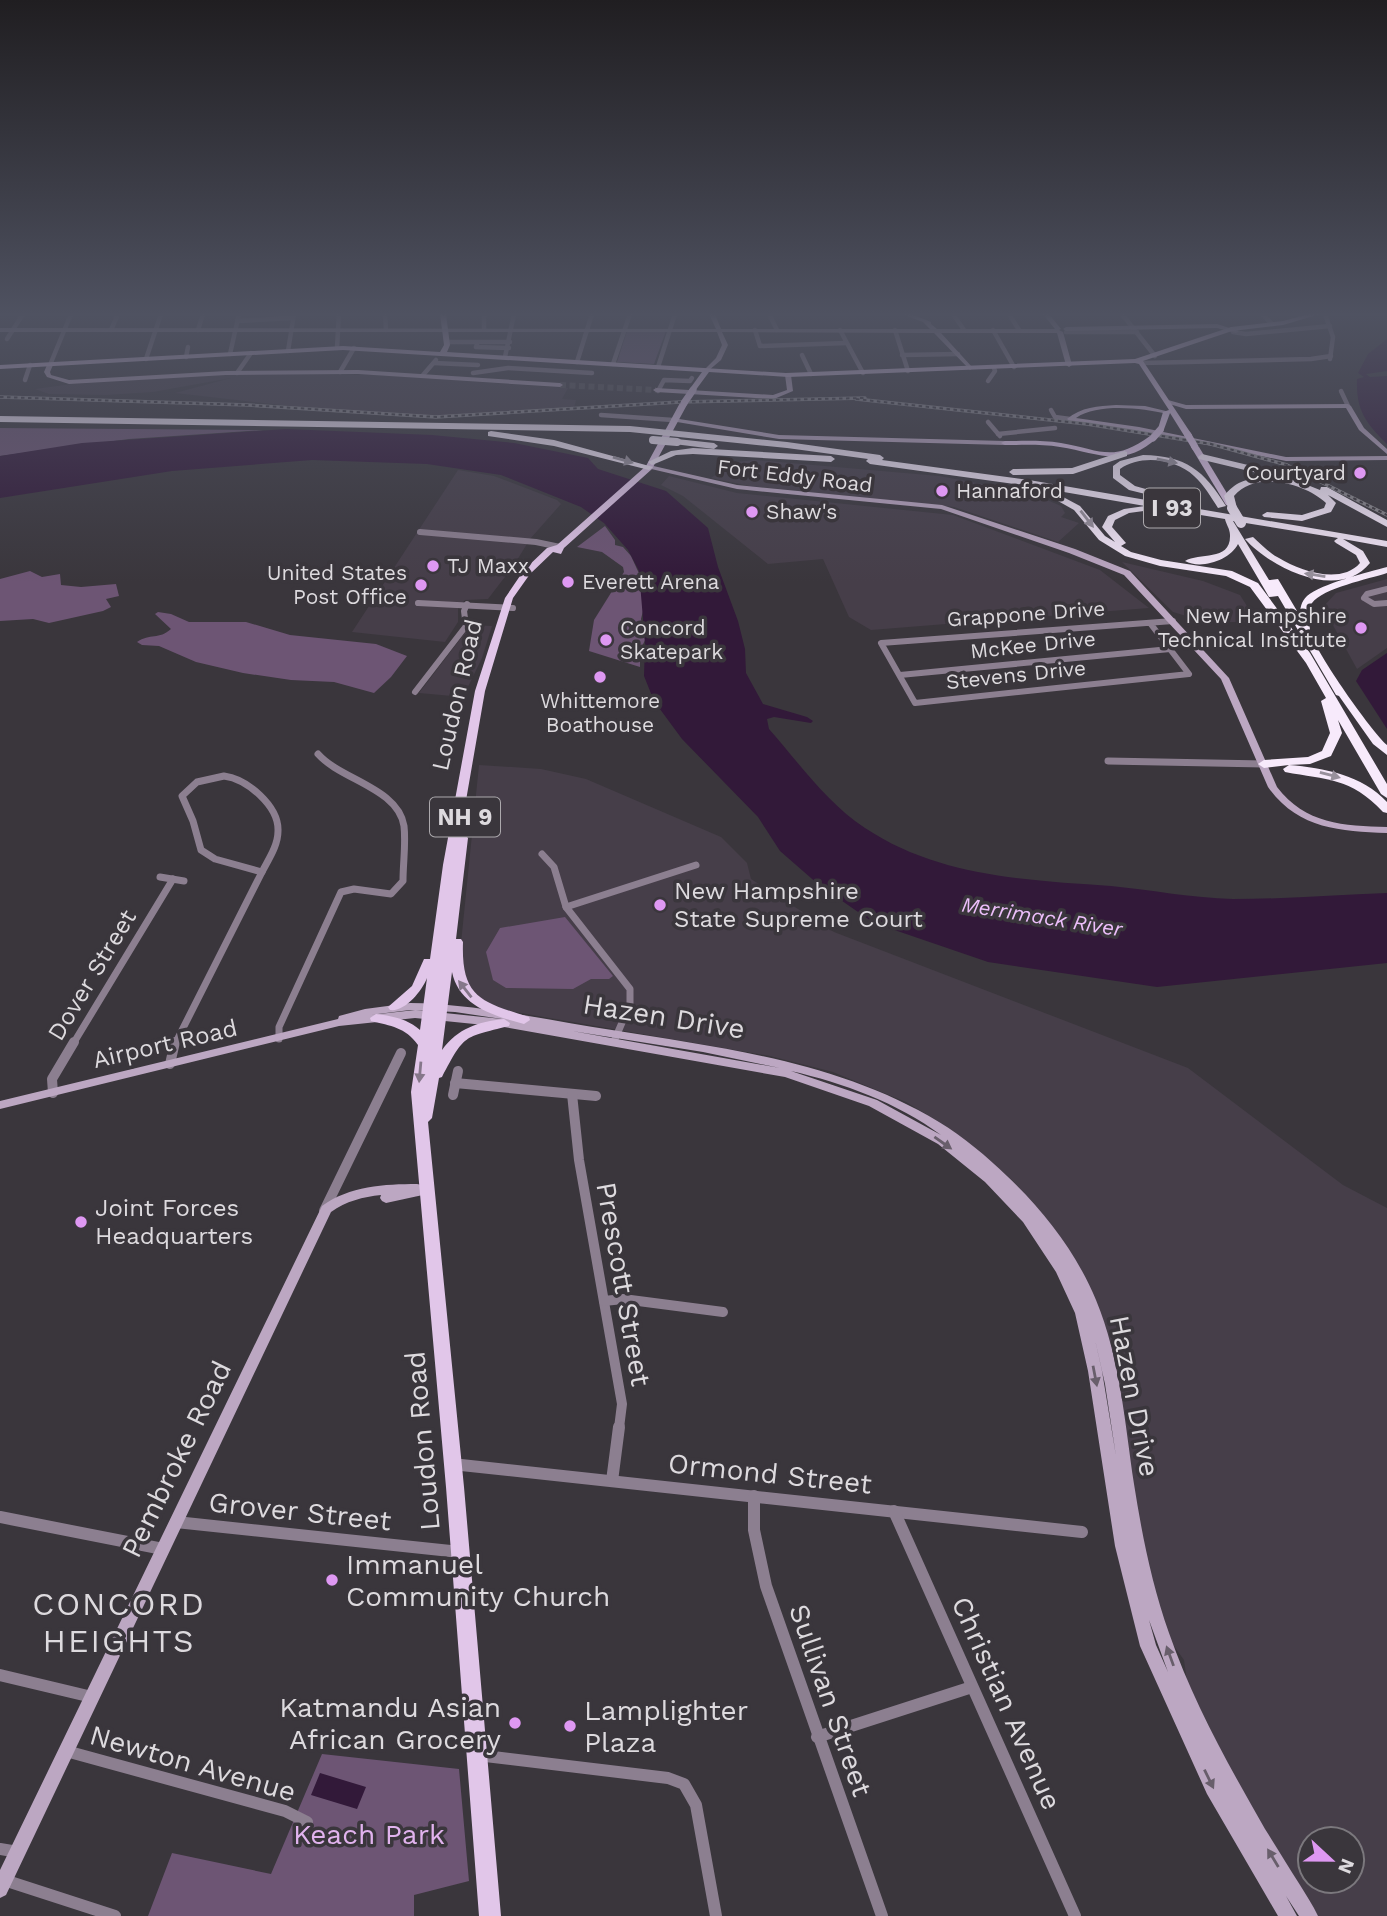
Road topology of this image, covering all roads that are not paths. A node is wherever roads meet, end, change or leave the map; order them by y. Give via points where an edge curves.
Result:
1 (689, 403) edge
2 (1157, 403) edge
3 (1165, 403) edge
4 (1174, 403) edge
5 (1348, 406) joint
6 (1186, 407) junction
7 (1149, 408) junction
8 (1051, 410) dead end
9 (1170, 412) junction
10 (601, 415) dead end
11 (0, 419) edge
12 (1070, 419) junction
13 (678, 420) junction
14 (988, 422) dead end
15 (0, 424) edge
16 (414, 424) junction
17 (1055, 428) dead end
18 (431, 430) junction
19 (998, 434) junction
20 (674, 436) junction
21 (1153, 438) joint
22 (654, 439) junction
23 (1005, 443) junction
24 (1191, 446) junction
25 (661, 448) junction
26 (693, 451) junction
27 (1387, 452) edge
28 (1124, 454) junction
29 (1202, 457) junction
30 (1387, 458) edge
31 (892, 464) junction
32 (651, 465) junction
33 (961, 470) junction
34 (1214, 494) junction
35 (1190, 504) junction
36 (1225, 507) junction
37 (1203, 513) junction
38 (591, 520) joint
39 (1235, 524) junction
40 (1387, 524) edge
41 (1290, 528) junction
42 (420, 532) dead end
43 (1387, 537) edge
44 (1251, 539) junction
45 (1387, 544) edge
46 (561, 547) junction
47 (1387, 570) edge
48 (1384, 590) edge
49 (1387, 602) edge
50 (418, 603) dead end
51 (468, 605) junction
52 (510, 606) junction
53 (1173, 621) junction
54 (1150, 623) junction
55 (1306, 636) junction
56 (881, 643) joint
57 (1170, 649) junction
58 (1310, 661) junction
59 (900, 675) junction
60 (1325, 678) junction
61 (415, 692) dead end
62 (1387, 751) edge
63 (318, 754) dead end
64 (1108, 761) dead end
65 (1264, 765) junction
66 (1387, 777) edge
67 (1387, 794) edge
68 (1387, 809) edge
69 (1387, 830) edge
70 (542, 854) dead end
71 (696, 865) dead end
72 (262, 872) junction
73 (160, 877) dead end
74 (173, 879) junction
75 (184, 881) dead end
76 (454, 900) junction
77 (566, 907) junction
78 (442, 916) junction
79 (394, 1007) junction
80 (434, 1011) junction
81 (376, 1018) junction
82 (524, 1020) junction
83 (339, 1022) junction
84 (504, 1023) junction
85 (616, 1038) junction
86 (279, 1039) junction
87 (423, 1044) junction
88 (401, 1053) dead end
89 (170, 1064) junction
90 (458, 1071) dead end
91 (456, 1083) junction
92 (431, 1087) junction
93 (53, 1093) junction
94 (572, 1094) junction
95 (453, 1095) dead end
96 (596, 1096) dead end
97 (0, 1105) edge
98 (423, 1129) junction
99 (428, 1190) junction
100 (321, 1218) junction
101 (604, 1301) junction
102 (723, 1312) dead end
103 (452, 1464) junction
104 (612, 1481) junction
105 (754, 1496) junction
106 (894, 1511) junction
107 (0, 1517) edge
108 (176, 1522) junction
109 (1082, 1532) dead end
110 (163, 1549) junction
111 (460, 1552) junction
112 (0, 1675) edge
113 (972, 1687) junction
114 (92, 1697) junction
115 (817, 1737) junction
116 (66, 1751) junction
117 (477, 1755) junction
118 (307, 1822) dead end
119 (0, 1849) edge
120 (18, 1852) junction
121 (2, 1884) edge
122 (115, 1916) edge
123 (489, 1916) edge
124 (716, 1916) edge
125 (883, 1916) edge
126 (1075, 1916) edge
127 (1288, 1916) edge
128 (1309, 1916) edge

1 - 13 main road, Loudon Road / NH 9
2 - 7 street
3 - 9 main road
4 - 6 street
5 - 6 street
5 - 27 street via 1361,429
6 - 9 street
7 - 9 street
7 - 12 street via 1089,410
8 - 12 street via 1055,417
9 - 21 main road, bridge
9 - 24 main road, bridge
10 - 13 street
11 - 16 highway, I 93
12 - 30 street via 1292,459
13 - 20 main road, Loudon Road / NH 9
13 - 23 street via 779,437
14 - 19 street
15 - 18 highway, I 93
16 - 20 highway
16 - 22 highway, I 93
17 - 19 street
18 - 22 highway, I 93
18 -> 32 highway via 545,441
19 - 23 street
20 - 22 highway, I 93, bridge
20 - 25 main road, Loudon Road / NH 9
20 - 31 highway, I 93
20 - 33 highway, I 93
21 - 28 main road
23 - 28 main road via 1063,446 1104,456
24 - 29 main road
24 - 34 main road
25 - 26 highway
25 - 32 main road, Loudon Road / NH 9
26 - 31 highway
26 - 32 highway via 674,453
28 - 33 highway via 1064,473
29 - 36 main road
29 - 40 highway via 1320,487
31 - 33 highway, I 93
32 - 38 main road, Loudon Road / NH 9
32 - 53 street, Fort Eddy Road via 736,490 957,513 1127,573
33 - 35 highway, I 93
33 - 37 highway, I 93
33 -> 58 highway via 1063,498 1081,511 1102,538 1128,554 1247,580 1259,588
35 -> 34 highway via 1129,486 1116,476 1116,468 1137,459 1171,461 1194,471
34 - 36 highway
35 - 36 highway, I 93
36 - 36 highway via 1237,485 1267,480 1306,486 1331,503 1326,512 1302,518
36 - 39 highway, bridge
36 - 43 highway, I 93
37 - 39 highway via 1137,509 1113,516 1107,527 1113,537 1134,550 1190,561 1231,551 1236,542
37 - 41 highway, I 93
38 - 46 main road, Loudon Road / NH 9
39 - 44 highway
39 - 58 highway
41 -> 44 highway via 1346,544 1364,558 1363,568 1341,576 1306,574 1273,560
41 - 45 highway, I 93
42 - 46 street
44 - 55 highway
46 - 52 main road, Loudon Road / NH 9 via 550,550 527,572
47 - 55 highway via 1311,598 1303,613
48 - 49 street
48 - 49 street via 1363,598 1374,604
50 - 51 street
51 - 52 street
51 - 61 street via 466,626
52 - 76 main road, Loudon Road / NH 9 via 477,737
52 - 78 main road, Loudon Road / NH 9 via 472,725
53 - 54 street, Grappone Drive
53 - 65 street, Fort Eddy Road via 1225,678
54 - 56 street, Grappone Drive
54 - 57 street
55 - 60 highway
56 - 59 street, Stevens Drive
57 - 59 street, McKee Drive
57 - 59 street, Stevens Drive via 1189,674 915,703
58 - 60 highway
60 - 62 highway
60 - 65 highway via 1336,733 1332,746 1310,760
60 - 66 highway
60 - 67 highway
63 - 86 street via 335,770 397,808 404,819 403,881 391,894 341,892 279,1027
64 - 65 street
65 -> 68 highway via 1340,777 1369,792
65 - 69 street, Fort Eddy Road via 1278,795 1298,812 1344,828
70 - 77 street via 554,867
71 - 77 street
72 - 72 street via 279,838 277,817 269,805 234,777 207,778 189,787 182,801 193,820 201,852
72 - 89 street via 176,1037
73 - 74 street
74 - 75 street
74 - 93 street, Dover Street via 52,1079
76 - 80 main road, Loudon Road / NH 9
82 -> 76 main road via 489,1009 463,988 456,970 460,918
77 - 85 street via 630,989 630,1004
78 - 79 main road via 423,979
78 - 80 main road, Loudon Road / NH 9
79 - 80 street, Airport Road
79 - 83 street, Airport Road
80 - 81 street, Airport Road
80 - 82 street, Hazen Drive
80 - 84 street, Hazen Drive
80 - 87 main road, Loudon Road / NH 9
80 - 92 main road, Loudon Road / NH 9
81 - 83 street, Airport Road
81 - 87 main road via 402,1022 416,1031
82 - 85 street, Hazen Drive
83 - 86 street, Airport Road
84 - 85 street, Hazen Drive
84 - 92 main road via 458,1037
85 -> 127 street, Hazen Drive via 786,1073 873,1103 951,1148 1027,1219 1061,1269 1082,1313 1123,1546 1149,1646 1213,1788
128 -> 85 street, Hazen Drive via 1236,1796 1179,1681 1137,1552 1106,1354 1094,1312 1047,1227 1006,1181 961,1142 874,1092 791,1064
86 - 89 street, Airport Road
87 -> 98 main road, Loudon Road / NH 9 via 418,1092
88 - 100 street, Pembroke Road
89 - 93 street, Airport Road
90 - 91 street
91 - 94 street
91 - 95 street
92 - 98 main road, Loudon Road / NH 9
93 - 97 street, Airport Road
94 - 96 street
94 - 101 street, Prescott Street
98 - 99 main road, Loudon Road / NH 9
99 - 100 street via 346,1204
99 - 103 main road, Loudon Road / NH 9
100 - 108 street, Pembroke Road
101 - 102 street via 623,1299
101 - 104 street, Prescott Street via 622,1404
103 - 104 street, Ormond Street
103 - 111 main road, Loudon Road / NH 9
104 - 105 street, Ormond Street
105 - 106 street, Ormond Street
105 - 115 street, Sullivan Street via 756,1542 766,1586
106 - 109 street, Ormond Street
106 - 113 street, Christian Avenue
107 - 110 street
108 - 110 street, Pembroke Road
108 - 111 street, Grover Street
110 - 114 street, Pembroke Road
111 - 117 main road, Loudon Road / NH 9
112 - 114 street
113 - 115 street
113 - 126 street, Christian Avenue
114 - 116 street, Pembroke Road
115 - 125 street, Sullivan Street
116 - 118 street, Newton Avenue via 285,1811
116 - 120 street, Pembroke Road
117 - 123 main road, Loudon Road / NH 9
117 - 124 street via 668,1778 684,1784 696,1805
119 - 120 street
120 - 121 street, Pembroke Road
121 - 122 street

